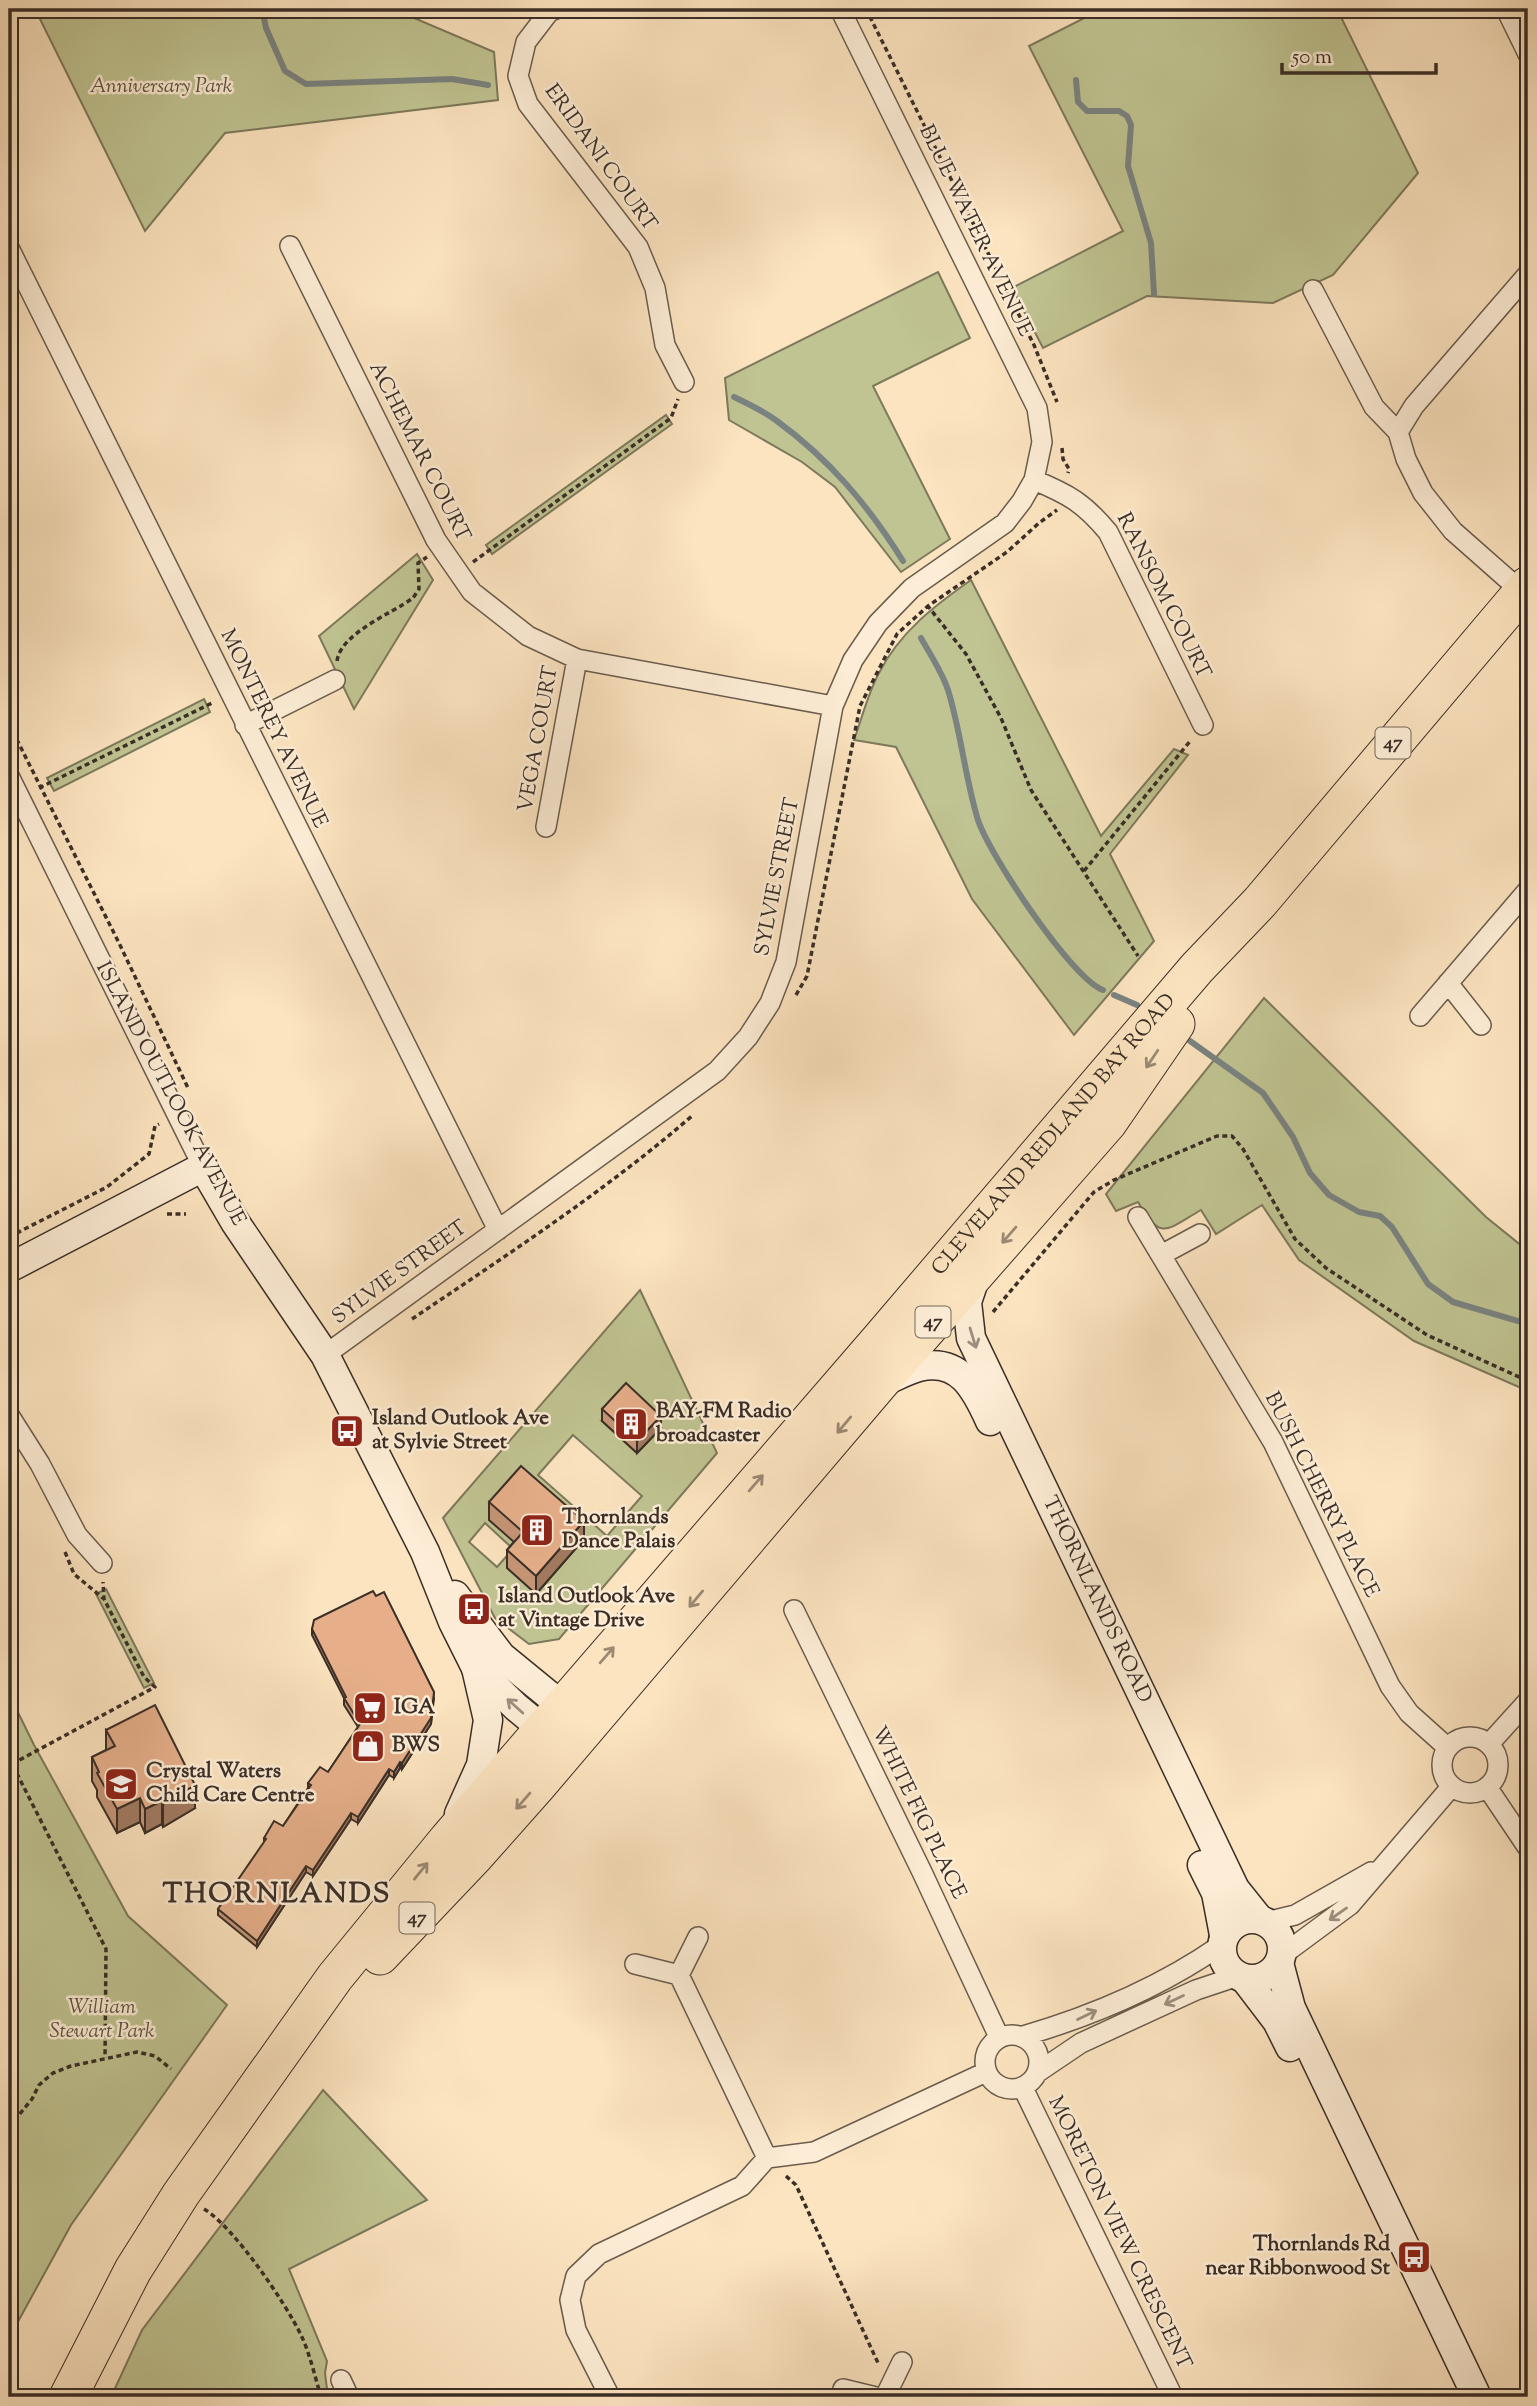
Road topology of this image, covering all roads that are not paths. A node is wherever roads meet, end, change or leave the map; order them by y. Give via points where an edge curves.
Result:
1 (556, 9) edge
2 (839, 9) edge
3 (1506, 9) edge
4 (1528, 54) edge
5 (290, 246) dead end
6 (9, 248) edge
7 (1528, 274) edge
8 (1313, 290) dead end
9 (684, 382) road end
10 (1398, 432) junction
11 (1034, 480) junction
12 (1525, 588) edge
13 (577, 659) junction
14 (335, 680) road end
15 (833, 706) junction
16 (245, 725) junction
17 (1203, 725) road end
18 (12, 782) edge
19 (546, 827) dead end
20 (1528, 890) edge
21 (1260, 902) junction
22 (1448, 984) junction
23 (1420, 1016) dead end
24 (1480, 1025) dead end
25 (1108, 1124) junction
26 (203, 1167) junction
27 (1138, 1217) dead end
28 (978, 1225) junction
29 (498, 1230) junction
30 (1200, 1234) dead end
31 (1161, 1255) junction
32 (9, 1268) edge
33 (977, 1272) junction
34 (325, 1355) junction
35 (880, 1383) junction
36 (9, 1415) edge
37 (425, 1552) junction
38 (102, 1563) road end
39 (794, 1610) dead end
40 (476, 1668) junction
41 (1528, 1701) edge
42 (565, 1728) junction
43 (1489, 1744) junction
44 (1448, 1748) junction
45 (1452, 1786) junction
46 (1487, 1787) junction
47 (448, 1839) junction
48 (1528, 1847) edge
49 (1384, 1864) junction
50 (1262, 1921) junction
51 (698, 1937) dead end
52 (1222, 1940) junction
53 (1280, 1960) junction
54 (635, 1964) dead end
55 (679, 1975) junction
56 (1241, 1978) junction
57 (1023, 2036) junction
58 (999, 2037) junction
59 (986, 2072) junction
60 (1038, 2072) junction
61 (261, 2081) junction
62 (1023, 2088) junction
63 (767, 2158) junction
64 (902, 2362) dead end
65 (843, 2389) dead end
66 (68, 2397) edge
67 (610, 2397) edge
68 (876, 2397) edge
69 (885, 2397) edge
70 (1173, 2397) edge
71 (1457, 2397) edge
72 (1477, 2397) edge

1 - 9 street, ERIDANI COURT via 526,42 518,76 528,104 638,247 655,288 665,345
2 - 11 street, BLUE WATER AVENUE via 1037,408 1042,442
3 - 4 street
5 - 13 street, ACHEMAR COURT via 447,559 472,592 499,614 528,636
6 - 16 street, MONTEREY AVENUE
7 - 10 street via 1415,405
8 - 10 street via 1374,407
10 - 12 street via 1423,493 1453,531
11 - 15 street, SYLVIE STREET via 1004,523 912,588 878,623 853,660
11 - 17 street, RANSOM COURT via 1064,492 1090,510 1108,532
12 - 21 highway, CLEVELAND REDLAND BAY ROAD / 47
13 - 15 street, ACHEMAR COURT
13 - 19 street, VEGA COURT
14 - 16 street
15 - 29 street, SYLVIE STREET via 786,962 770,1003 748,1037 717,1071
16 - 29 street, MONTEREY AVENUE
18 - 26 street, ISLAND OUTLOOK AVENUE
20 - 22 street
21 -> 25 highway, CLEVELAND REDLAND BAY ROAD / 47
21 - 28 highway, CLEVELAND REDLAND BAY ROAD / 47 via 1197,968
22 - 23 street
22 - 24 street
25 - 28 highway via 1097,1110 1086,1114 1033,1177
25 -> 33 highway, CLEVELAND REDLAND BAY ROAD / 47
26 - 32 street
26 - 34 street, ISLAND OUTLOOK AVENUE
27 - 31 street, BUSH CHERRY PLACE
42 -> 28 highway, CLEVELAND REDLAND BAY ROAD / 47
29 - 34 street, SYLVIE STREET
30 - 31 street
31 - 44 street, BUSH CHERRY PLACE via 1273,1442 1390,1686 1409,1713
33 - 35 highway, CLEVELAND REDLAND BAY ROAD / 47
33 - 50 street, THORNLANDS ROAD via 967,1301 971,1338 1235,1889
34 - 37 street, ISLAND OUTLOOK AVENUE
35 -> 42 highway, CLEVELAND REDLAND BAY ROAD / 47
35 - 52 street, THORNLANDS ROAD via 920,1366 942,1367 962,1374 977,1393 1216,1893
36 - 38 street via 77,1535
37 - 40 street, ISLAND OUTLOOK AVENUE
37 - 42 street, ISLAND OUTLOOK AVENUE via 479,1629
39 - 58 street, WHITE FIG PLACE
42 -> 40 street, ISLAND OUTLOOK AVENUE via 516,1707
40 - 47 street via 488,1720 481,1765
41 - 43 street
42 - 47 highway, CLEVELAND REDLAND BAY ROAD / 47
42 -> 61 highway, CLEVELAND REDLAND BAY ROAD / 47 via 475,1856
43 - 44 street via 1463,1738
43 - 46 street via 1498,1761 1494,1780
44 - 45 street via 1443,1772
45 - 46 street via 1469,1793
45 - 49 street
46 - 48 street
61 -> 47 highway, CLEVELAND REDLAND BAY ROAD / 47 via 335,1977
49 - 50 street via 1295,1915
49 -> 53 street via 1350,1905
50 - 52 street via 1245,1919 1233,1925
50 - 53 street, THORNLANDS ROAD via 1276,1931
51 - 55 street
52 - 56 street, THORNLANDS ROAD via 1224,1963
57 -> 52 street via 1084,2016 1189,1967
53 - 56 street via 1258,1979
53 - 72 street, THORNLANDS ROAD via 1291,2008
54 - 55 street
55 - 63 street
56 -> 60 street via 1196,1990 1080,2043
56 - 71 street, THORNLANDS ROAD via 1277,2021
57 - 58 street
57 - 60 street via 1040,2058
58 - 59 street via 986,2052
59 - 62 street via 1001,2088
59 - 63 street via 814,2152
60 - 62 street
61 - 66 highway, CLEVELAND REDLAND BAY ROAD / 47 via 133,2270
62 - 70 street, MORETON VIEW CRESCENT
63 - 67 street via 742,2186 599,2254 576,2276 570,2300 576,2330
64 - 69 street
65 - 68 street

